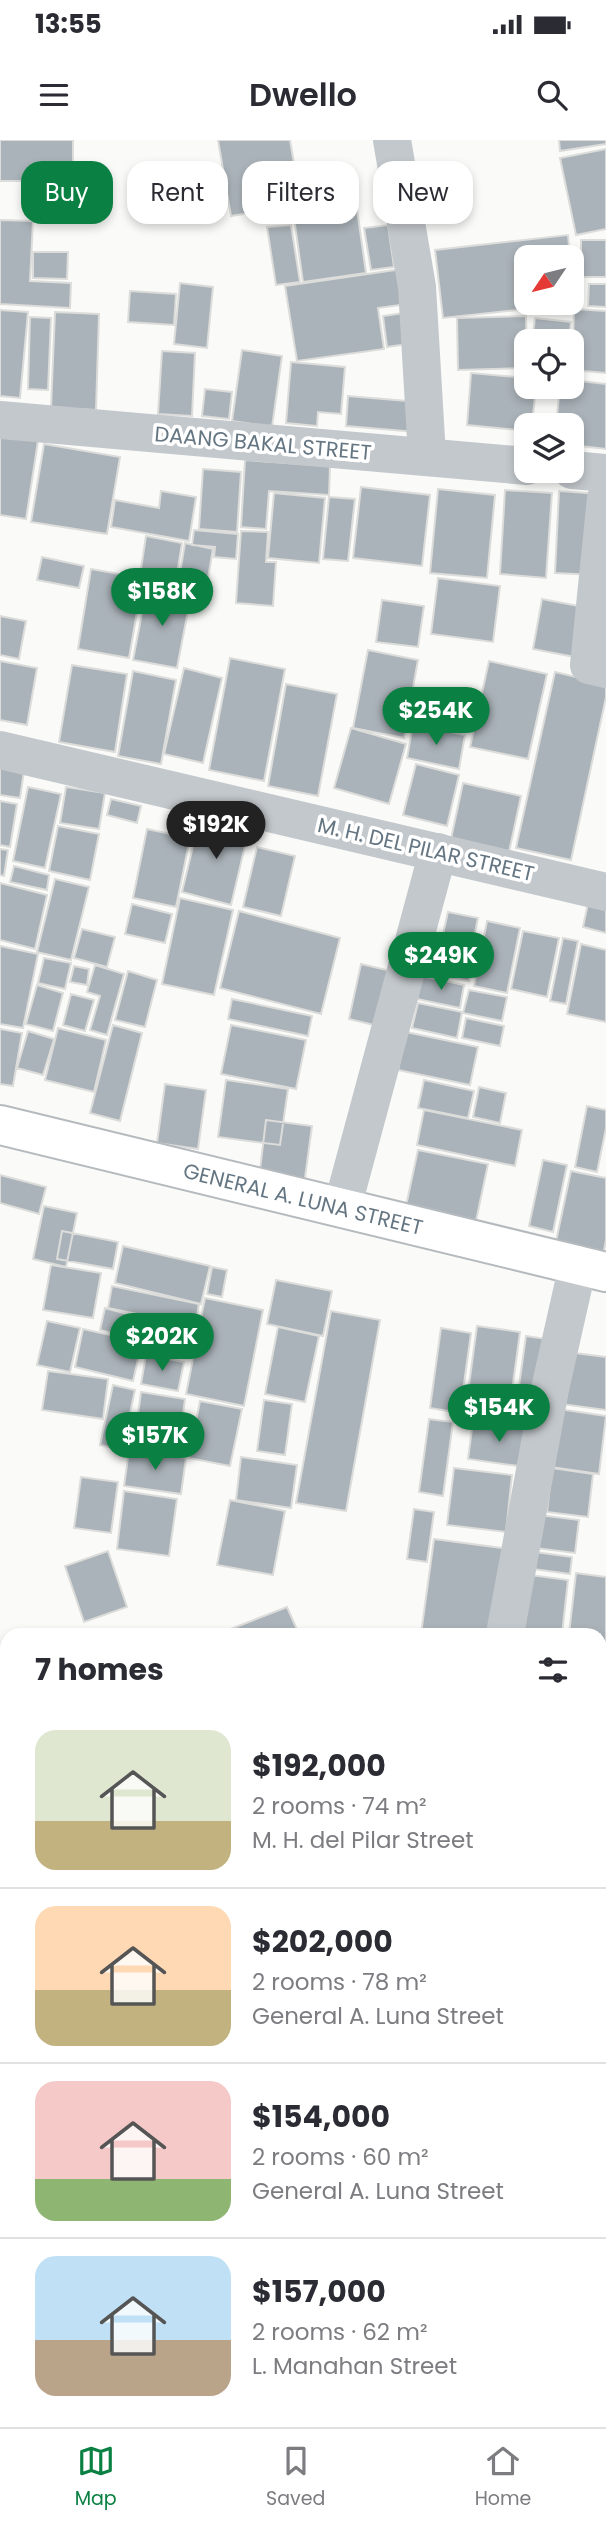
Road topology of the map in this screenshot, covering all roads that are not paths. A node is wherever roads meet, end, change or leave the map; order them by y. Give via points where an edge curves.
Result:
1 (392, 140) edge
2 (0, 420) edge
3 (427, 457) junction
4 (514, 465) edge
5 (584, 471) edge
6 (606, 473) edge
7 (606, 498) edge
8 (606, 670) edge
9 (0, 750) edge
10 (439, 852) junction
11 (606, 892) edge
12 (0, 1125) edge
13 (342, 1208) junction
14 (592, 1268) edge
15 (506, 1628) edge

1 - 3 street via 416,287
2 - 3 street, DAANG BAKAL STREET
3 - 4 street, DAANG BAKAL STREET
5 - 6 street
7 - 8 street via 589,665
9 - 10 street, M. H. DEL PILAR STREET
10 - 11 street, M. H. DEL PILAR STREET
10 - 13 street
12 - 13 main road, GENERAL A. LUNA STREET
13 - 14 main road, GENERAL A. LUNA STREET
14 - 15 street via 550,1389

